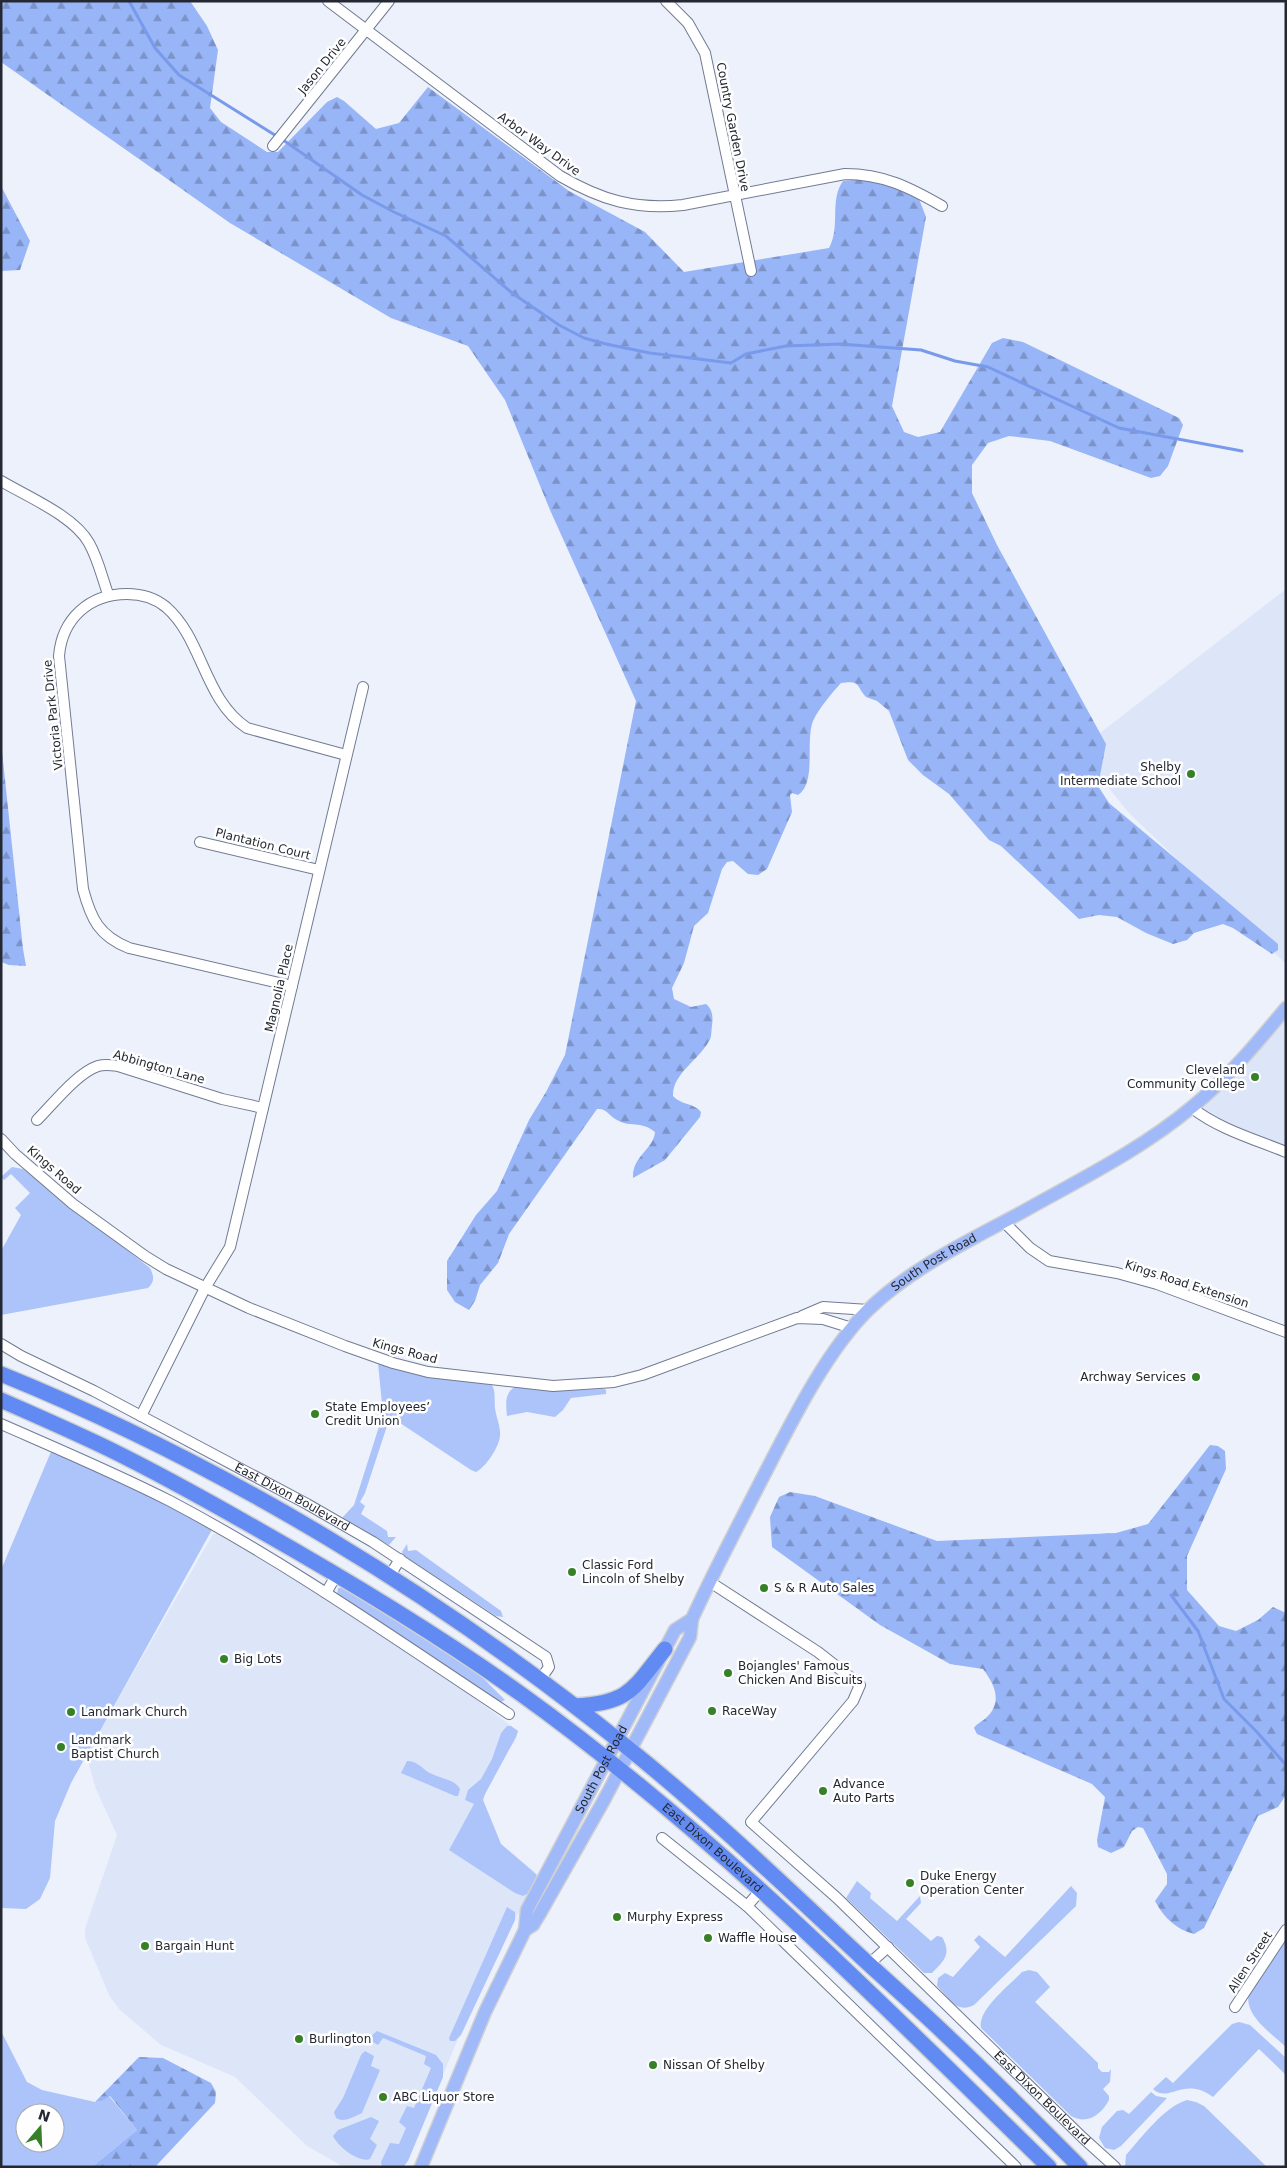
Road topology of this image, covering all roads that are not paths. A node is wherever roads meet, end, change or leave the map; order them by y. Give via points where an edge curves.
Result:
1 (328, 1) edge
2 (389, 1) edge
3 (666, 1) edge
4 (367, 30) junction
5 (273, 146) dead end
6 (734, 195) junction
7 (942, 206) dead end
8 (751, 271) dead end
9 (1, 481) edge
10 (108, 594) junction
11 (363, 687) dead end
12 (346, 755) junction
13 (200, 842) dead end
14 (319, 870) junction
15 (292, 986) junction
16 (1286, 1008) edge
17 (264, 1108) junction
18 (1192, 1108) junction
19 (36, 1120) dead end
20 (1, 1139) edge
21 (1286, 1152) edge
22 (1004, 1222) junction
23 (205, 1288) junction
24 (869, 1310) junction
25 (797, 1318) junction
26 (852, 1328) junction
27 (1286, 1332) edge
28 (1, 1344) edge
29 (1, 1374) edge
30 (1, 1400) edge
31 (141, 1416) junction
32 (1, 1424) edge
33 (400, 1559) junction
34 (337, 1574) junction
35 (388, 1577) junction
36 (710, 1582) junction
37 (326, 1594) junction
38 (692, 1618) junction
39 (665, 1649) junction
40 (540, 1680) junction
41 (575, 1706) junction
42 (509, 1714) dead end
43 (617, 1739) junction
44 (631, 1750) junction
45 (606, 1760) junction
46 (620, 1771) junction
47 (662, 1838) dead end
48 (761, 1890) junction
49 (747, 1906) junction
50 (525, 1930) junction
51 (1286, 1930) edge
52 (888, 1947) junction
53 (868, 1964) junction
54 (1235, 2007) dead end
55 (420, 2167) edge
56 (1016, 2167) edge
57 (1049, 2167) edge
58 (1080, 2167) edge
59 (1115, 2167) edge

1 - 4 street, Arbor Way Drive
2 - 4 street, Jason Drive
3 - 6 street, Country Garden Drive via 688,23 705,53
4 - 5 street, Jason Drive
4 - 6 street, Arbor Way Drive via 560,176 585,190 616,202 662,207
6 - 7 street, Arbor Way Drive via 845,174 862,174 896,182
6 - 8 street, Country Garden Drive
9 - 10 street via 80,531 89,543
10 - 12 street, Victoria Park Drive via 135,594 164,605 183,627 223,705 236,720 248,728
10 - 15 street, Victoria Park Drive via 77,613 60,642 59,656 83,889 92,918 114,942 129,948
11 - 12 street, Magnolia Place
12 - 14 street, Magnolia Place
13 - 14 street, Plantation Court
14 - 15 street, Magnolia Place
15 - 17 street, Magnolia Place
16 - 18 main road, South Post Road via 1236,1065
17 - 19 street, Abbington Lane via 222,1099 106,1064 81,1076
17 - 23 street, Magnolia Place via 230,1247
18 - 21 street via 1204,1118
18 - 22 main road, South Post Road via 1120,1156
20 - 23 street, Kings Road via 43,1178 120,1238 166,1269
22 - 24 main road, South Post Road via 923,1268
22 - 27 street, Kings Road Extension via 1030,1248 1049,1261 1158,1284
23 - 25 street, Kings Road via 293,1326 393,1363 428,1372 553,1386 614,1382 642,1375
23 - 31 street, Magnolia Place
24 - 25 street via 823,1307
24 - 26 main road, South Post Road
25 - 26 street, Kings Road via 823,1319
26 - 36 main road, South Post Road via 804,1402
28 - 31 street, East Dixon Boulevard
29 - 35 highway, East Dixon Boulevard via 103,1418 194,1464 277,1508
30 - 34 highway, East Dixon Boulevard via 108,1448
31 - 33 street, East Dixon Boulevard via 307,1504
32 - 37 street via 170,1501 271,1558
33 - 35 street
33 - 40 street, East Dixon Boulevard via 546,1657 549,1667
34 - 37 street
34 - 45 highway, East Dixon Boulevard via 523,1695
35 - 40 highway, East Dixon Boulevard
36 - 38 main road, South Post Road
36 - 52 street, East Dixon Boulevard via 818,1652 860,1685 853,1700 751,1822
37 - 42 street
38 - 39 main road, South Post Road via 675,1630
38 - 44 main road, South Post Road via 690,1638
39 - 41 highway via 625,1696 605,1704
39 - 43 main road, South Post Road
40 - 41 highway, East Dixon Boulevard
41 - 43 highway, East Dixon Boulevard
43 - 44 highway, East Dixon Boulevard
43 - 45 main road, South Post Road
44 - 46 main road, South Post Road
44 - 53 highway, East Dixon Boulevard via 767,1869
45 - 46 highway, East Dixon Boulevard
45 - 50 main road, South Post Road via 527,1910
46 - 48 highway, East Dixon Boulevard
46 - 50 main road, South Post Road via 539,1915
47 - 49 street, East Dixon Boulevard
48 - 49 street
48 - 57 highway, East Dixon Boulevard
49 - 56 street, East Dixon Boulevard
50 - 55 main road, South Post Road via 482,2020
51 - 54 street, Allen Street
52 - 53 street
52 - 59 street, East Dixon Boulevard
53 - 58 highway, East Dixon Boulevard via 947,2036

